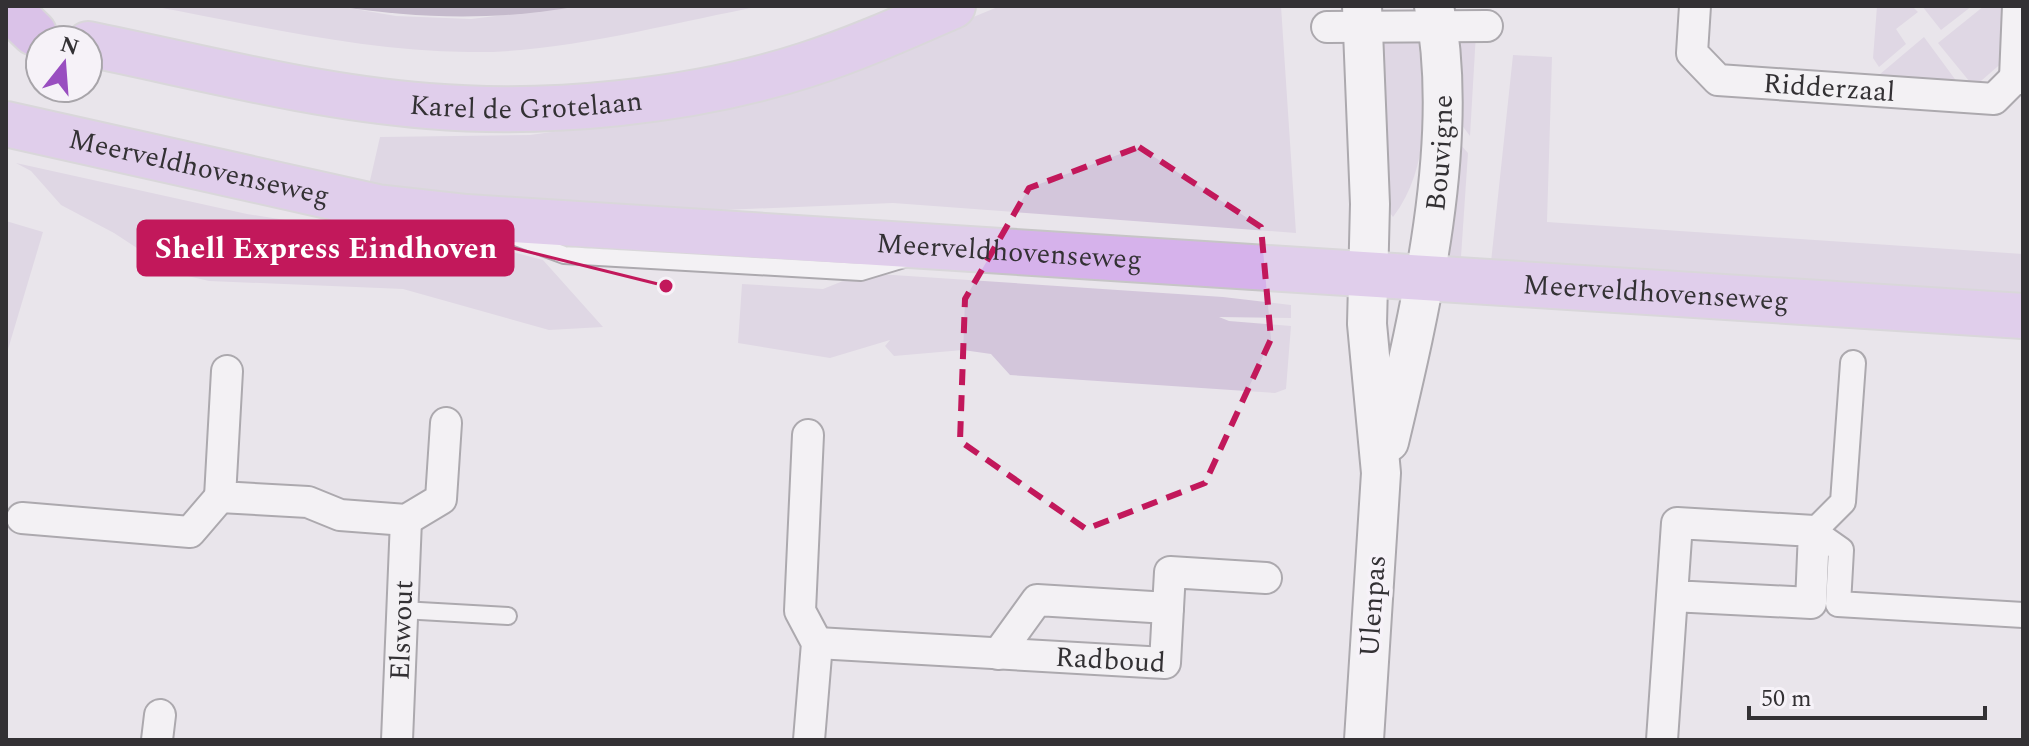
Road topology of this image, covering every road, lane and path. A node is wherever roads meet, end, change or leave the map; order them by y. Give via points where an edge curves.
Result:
1 (953, 6) edge
2 (1695, 6) edge
3 (2018, 6) edge
4 (1364, 16) edge
5 (1436, 16) edge
6 (1487, 26) dead end
7 (1327, 27) dead end
8 (104, 47) edge
9 (2019, 79) edge
10 (6, 124) edge
11 (1368, 274) junction
12 (1422, 278) junction
13 (2023, 316) edge
14 (1853, 363) dead end
15 (227, 371) dead end
16 (446, 423) dead end
17 (808, 435) dead end
18 (1381, 473) junction
19 (220, 497) junction
20 (22, 518) dead end
21 (406, 520) junction
22 (1814, 531) junction
23 (1266, 578) dead end
24 (1672, 596) junction
25 (1168, 608) junction
26 (402, 610) junction
27 (2023, 615) edge
28 (508, 616) dead end
29 (817, 643) junction
30 (998, 654) junction
31 (397, 740) edge
32 (809, 740) edge
33 (1364, 740) edge
34 (1662, 740) edge

1 - 8 main road, Karel de Grotelaan via 805,66 623,103 538,109 400,102
2 - 9 street, Ridderzaal via 1692,53 1718,80 1994,99
3 - 9 street, Ridderzaal
4 - 5 street
4 - 7 street
4 - 11 street
5 - 6 street
5 - 12 street, Bouvigne via 1442,120
10 - 11 main road, Meerveldhovenseweg via 377,207 467,217
11 - 12 main road, Meerveldhovenseweg
11 - 18 street, Ulenpas via 1367,324
12 - 13 main road, Meerveldhovenseweg
12 - 18 street, Ulenpas
14 - 22 street via 1843,502
15 - 19 street
16 - 21 street via 441,499
17 - 29 street via 800,611
18 - 33 street, Ulenpas
19 - 20 street via 190,532
19 - 21 street via 308,502 340,515
21 - 26 street, Elswout
22 - 24 street via 1677,523
22 - 24 street via 1811,603
22 - 27 street via 1841,550 1838,604
23 - 25 street, Radboud via 1170,572
24 - 34 street
25 - 30 street, Radboud via 1037,600
25 - 30 street, Radboud via 1165,663
26 - 28 lane
26 - 31 street, Elswout
29 - 30 street, Radboud
29 - 32 street

